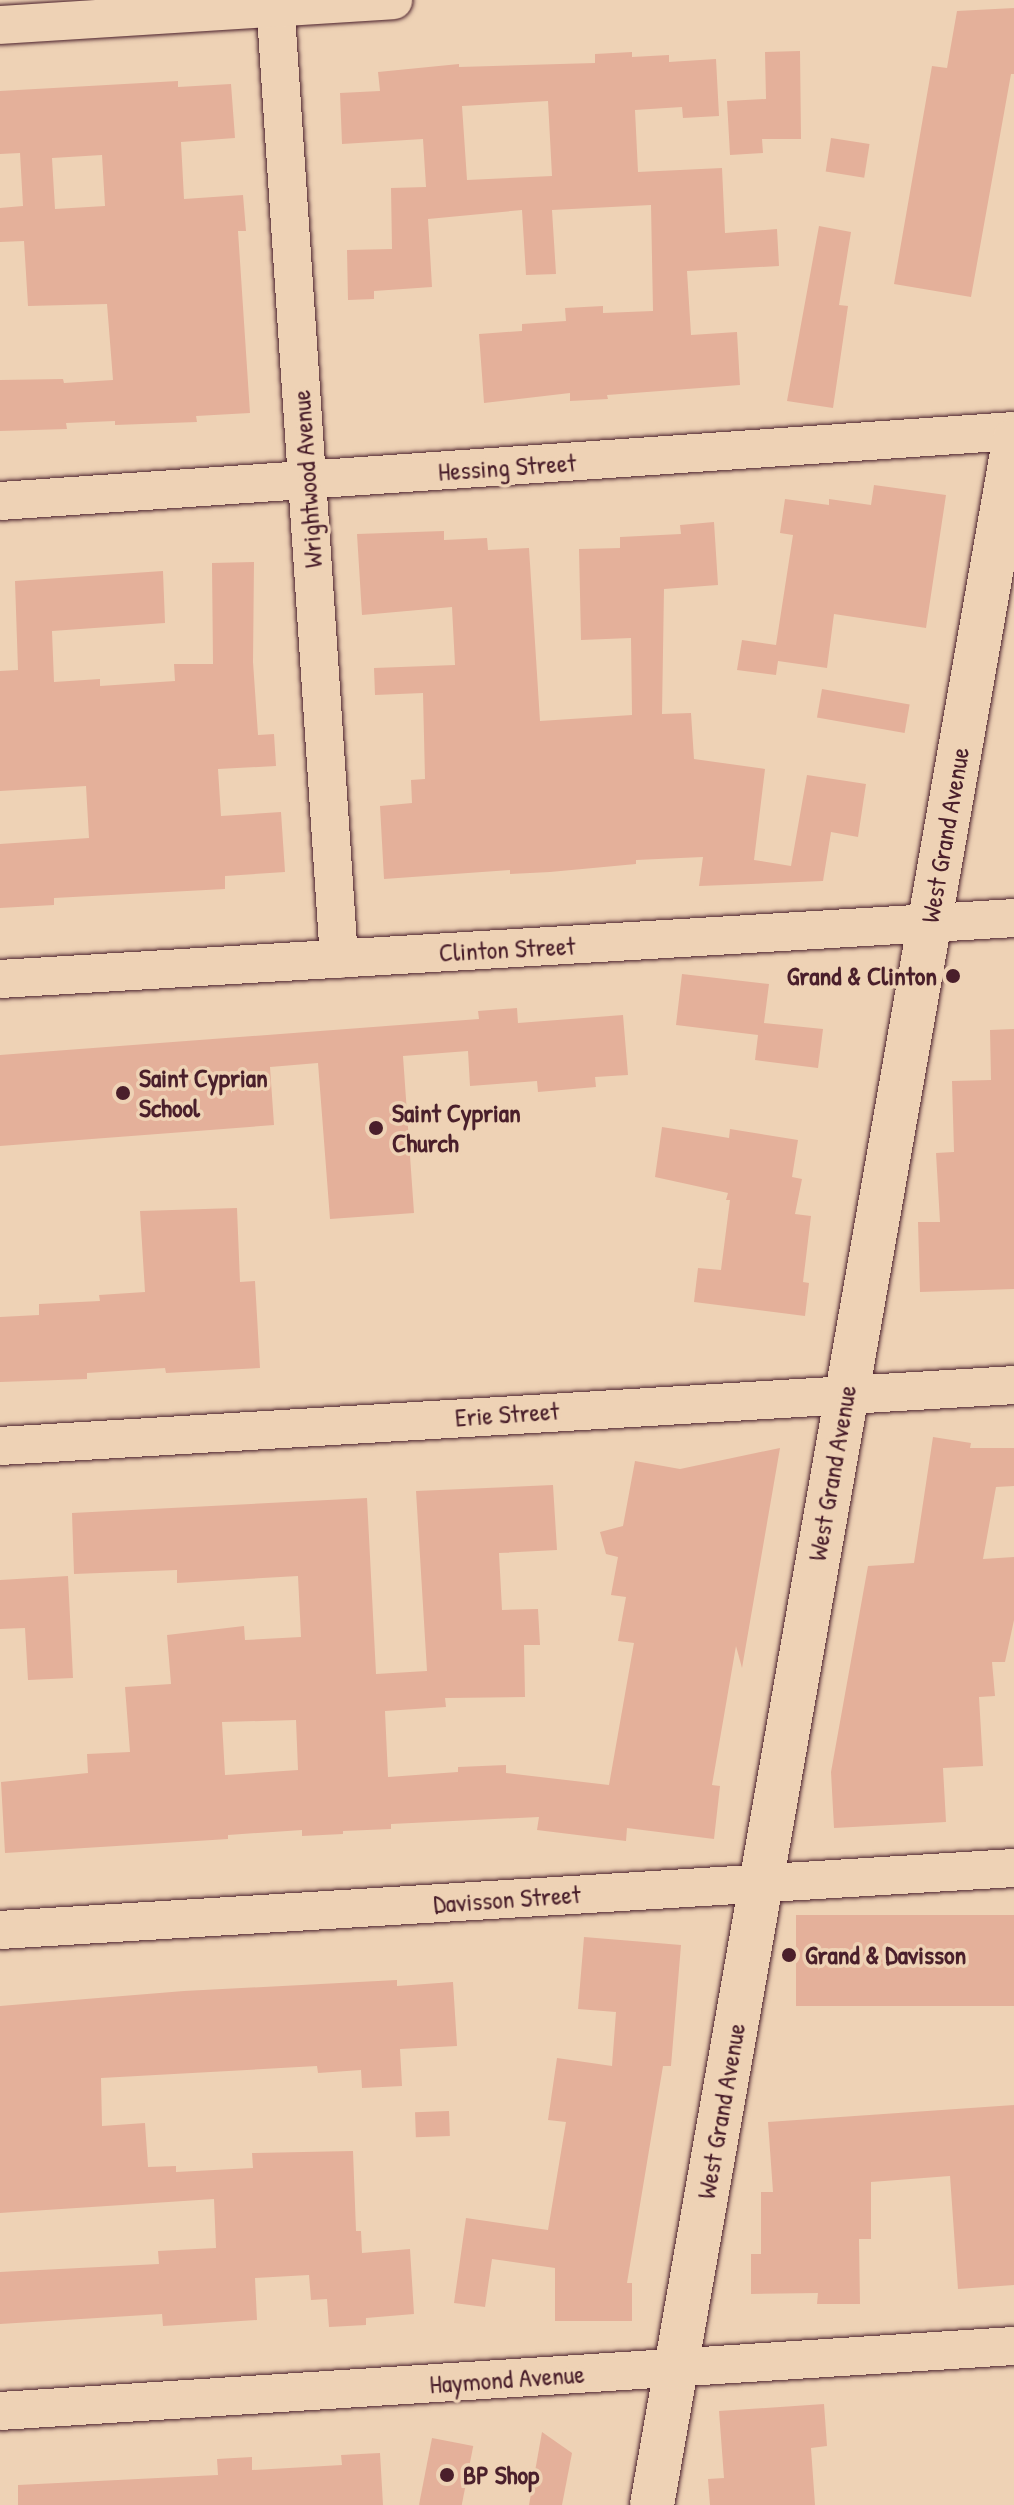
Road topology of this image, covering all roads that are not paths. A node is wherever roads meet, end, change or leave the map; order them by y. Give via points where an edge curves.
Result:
1 (393, 0) edge
2 (276, 4) edge
3 (0, 25) edge
4 (1014, 431) edge
5 (1014, 441) edge
6 (307, 481) junction
7 (0, 501) edge
8 (1014, 918) edge
9 (930, 923) junction
10 (339, 959) junction
11 (0, 979) edge
12 (1014, 1385) edge
13 (846, 1393) junction
14 (0, 1446) edge
15 (1014, 1868) edge
16 (761, 1884) junction
17 (0, 1930) edge
18 (1014, 2346) edge
19 (676, 2368) junction
20 (0, 2411) edge
21 (652, 2505) edge

1 - 2 street
2 - 3 street
2 - 6 street, Wrightwood Avenue
4 - 6 street, Hessing Street
5 - 9 main road, West Grand Avenue
6 - 7 street, Hessing Street
6 - 10 street, Wrightwood Avenue
8 - 9 street, Clinton Street
9 - 10 street, Clinton Street
9 - 13 main road, West Grand Avenue
10 - 11 street, Clinton Street
12 - 13 street, Erie Street
13 - 14 street, Erie Street
13 - 16 main road, West Grand Avenue
15 - 16 street, Davisson Street
16 - 17 street, Davisson Street
16 - 19 main road, West Grand Avenue
18 - 19 street, Haymond Avenue
19 - 20 street, Haymond Avenue
19 - 21 main road, West Grand Avenue

